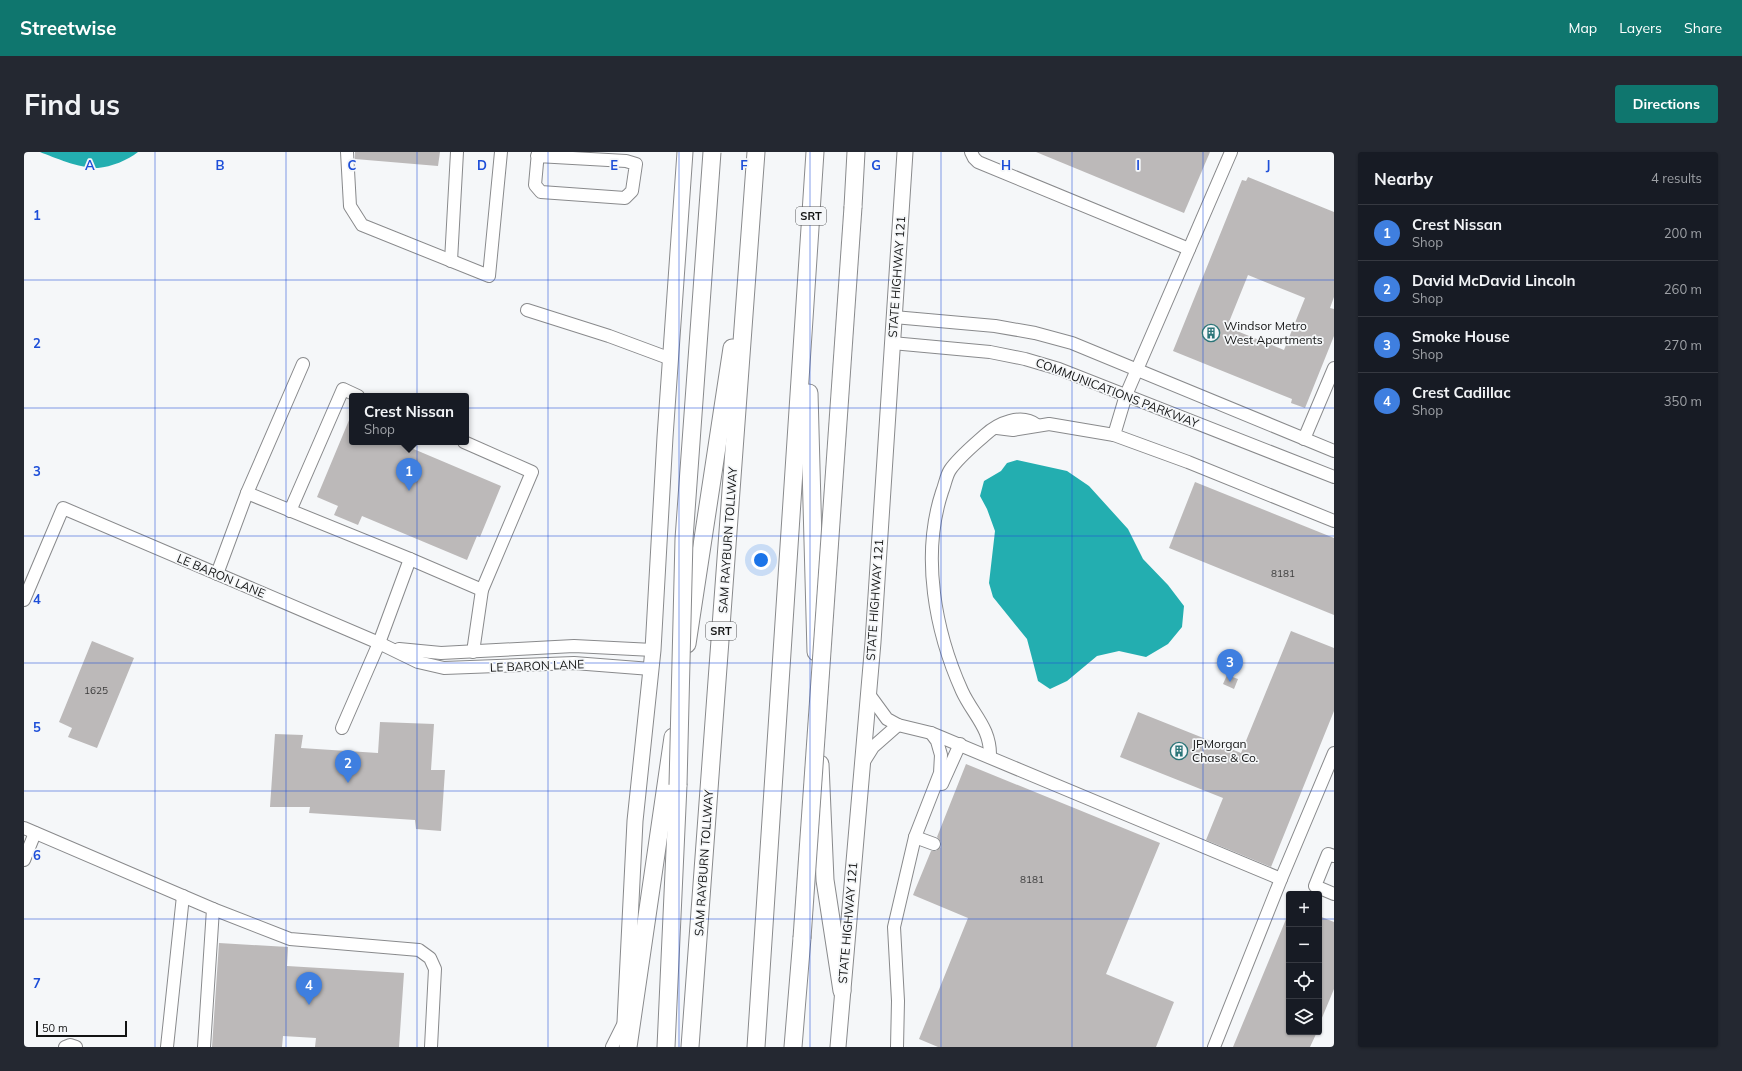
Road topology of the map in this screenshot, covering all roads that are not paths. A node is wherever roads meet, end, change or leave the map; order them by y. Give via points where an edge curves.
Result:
1 (347, 152) edge
2 (457, 152) edge
3 (501, 152) edge
4 (685, 152) edge
5 (712, 152) edge
6 (756, 152) edge
7 (815, 152) edge
8 (856, 152) edge
9 (905, 152) edge
10 (971, 152) edge
11 (1231, 152) edge
12 (537, 154) edge
13 (752, 215) junction
14 (1189, 249) junction
15 (451, 261) junction
16 (807, 280) junction
17 (528, 310) dead end
18 (894, 317) junction
19 (892, 343) junction
20 (671, 359) junction
21 (303, 364) dead end
22 (1334, 368) edge
23 (1138, 371) junction
24 (352, 393) edge
25 (1126, 395) junction
26 (1114, 435) junction
27 (1304, 439) junction
28 (469, 444) edge
29 (1334, 451) edge
30 (1334, 477) edge
31 (247, 494) junction
32 (290, 511) junction
33 (1334, 521) edge
34 (410, 559) junction
35 (217, 574) junction
36 (482, 590) junction
37 (24, 600) edge
38 (379, 643) junction
39 (653, 650) junction
40 (473, 652) junction
41 (651, 669) junction
42 (868, 693) junction
43 (898, 725) junction
44 (342, 728) dead end
45 (932, 733) junction
46 (960, 744) junction
47 (1334, 753) edge
48 (990, 756) junction
49 (861, 768) junction
50 (927, 806) junction
51 (30, 830) edge
52 (915, 836) junction
53 (934, 844) dead end
54 (1334, 856) edge
55 (24, 860) edge
56 (1281, 879) junction
57 (1334, 894) edge
58 (183, 896) junction
59 (213, 909) junction
60 (842, 991) junction
61 (625, 1021) junction
62 (66, 1047) edge
63 (76, 1047) edge
64 (167, 1047) edge
65 (204, 1047) edge
66 (430, 1047) edge
67 (612, 1047) edge
68 (624, 1047) edge
69 (628, 1047) edge
70 (666, 1047) edge
71 (690, 1047) edge
72 (756, 1047) edge
73 (793, 1047) edge
74 (838, 1047) edge
75 (896, 1047) edge
76 (1214, 1047) edge

1 - 15 street via 350,206 362,225
2 - 15 street
3 - 15 street via 489,276
4 - 20 main road
5 - 70 highway, bridge via 684,539
6 - 13 highway, SAM RAYBURN TOLLWAY / SRT
7 - 16 highway, SRT
8 - 73 highway, bridge
9 - 18 main road, STATE HIGHWAY 121
10 - 14 street via 978,162
11 - 14 street
12 - 12 street via 534,185 541,192 625,198 632,191 636,164
13 - 69 highway
13 - 71 highway, SAM RAYBURN TOLLWAY / SRT
14 - 23 street
16 - 60 highway via 814,616 824,880
16 - 72 highway, SRT
17 - 20 street
18 - 19 main road, STATE HIGHWAY 121
18 - 23 street via 995,326 1034,333 1072,343
19 - 25 street, COMMUNICATIONS PARKWAY via 990,352 1026,359
19 - 42 main road, STATE HIGHWAY 121
20 - 39 main road
21 - 31 street
22 - 27 street
23 - 25 street
23 - 27 street
24 - 32 street via 343,389
25 - 26 street
25 - 30 street, COMMUNICATIONS PARKWAY
26 - 33 street
26 - 48 street via 1049,424 1013,430 994,428 950,470 937,509 931,565 939,623 963,692 980,719 990,743
27 - 29 street
28 - 36 street via 532,472
31 - 32 street
31 - 35 street
32 - 34 street
34 - 36 street
34 - 38 street
35 - 37 street, LE BARON LANE via 63,508
35 - 38 street, LE BARON LANE
36 - 40 street
38 - 40 street, LE BARON LANE via 424,653
38 - 41 street, LE BARON LANE via 418,662 444,668 574,664
38 - 44 street
39 - 40 street, LE BARON LANE via 574,646
39 - 41 main road
41 - 61 main road via 635,821
42 - 43 street via 887,719
42 - 49 main road, STATE HIGHWAY 121
43 - 45 street
43 - 49 street via 873,747
45 - 46 street
45 - 50 street via 941,755 940,773
46 - 48 street
46 - 50 street via 939,791
47 - 56 street
48 - 56 street
49 - 60 main road, STATE HIGHWAY 121
50 - 52 street
51 - 55 street
51 - 58 street
52 - 53 street
52 - 75 street via 894,927 898,1001
54 - 57 street via 1328,854 1315,886
56 - 76 street
58 - 59 street
58 - 64 street
59 - 65 street
59 - 66 street via 290,940 419,950 430,958 435,969
60 - 74 main road, STATE HIGHWAY 121
61 - 67 street
61 - 68 main road
62 - 63 street

